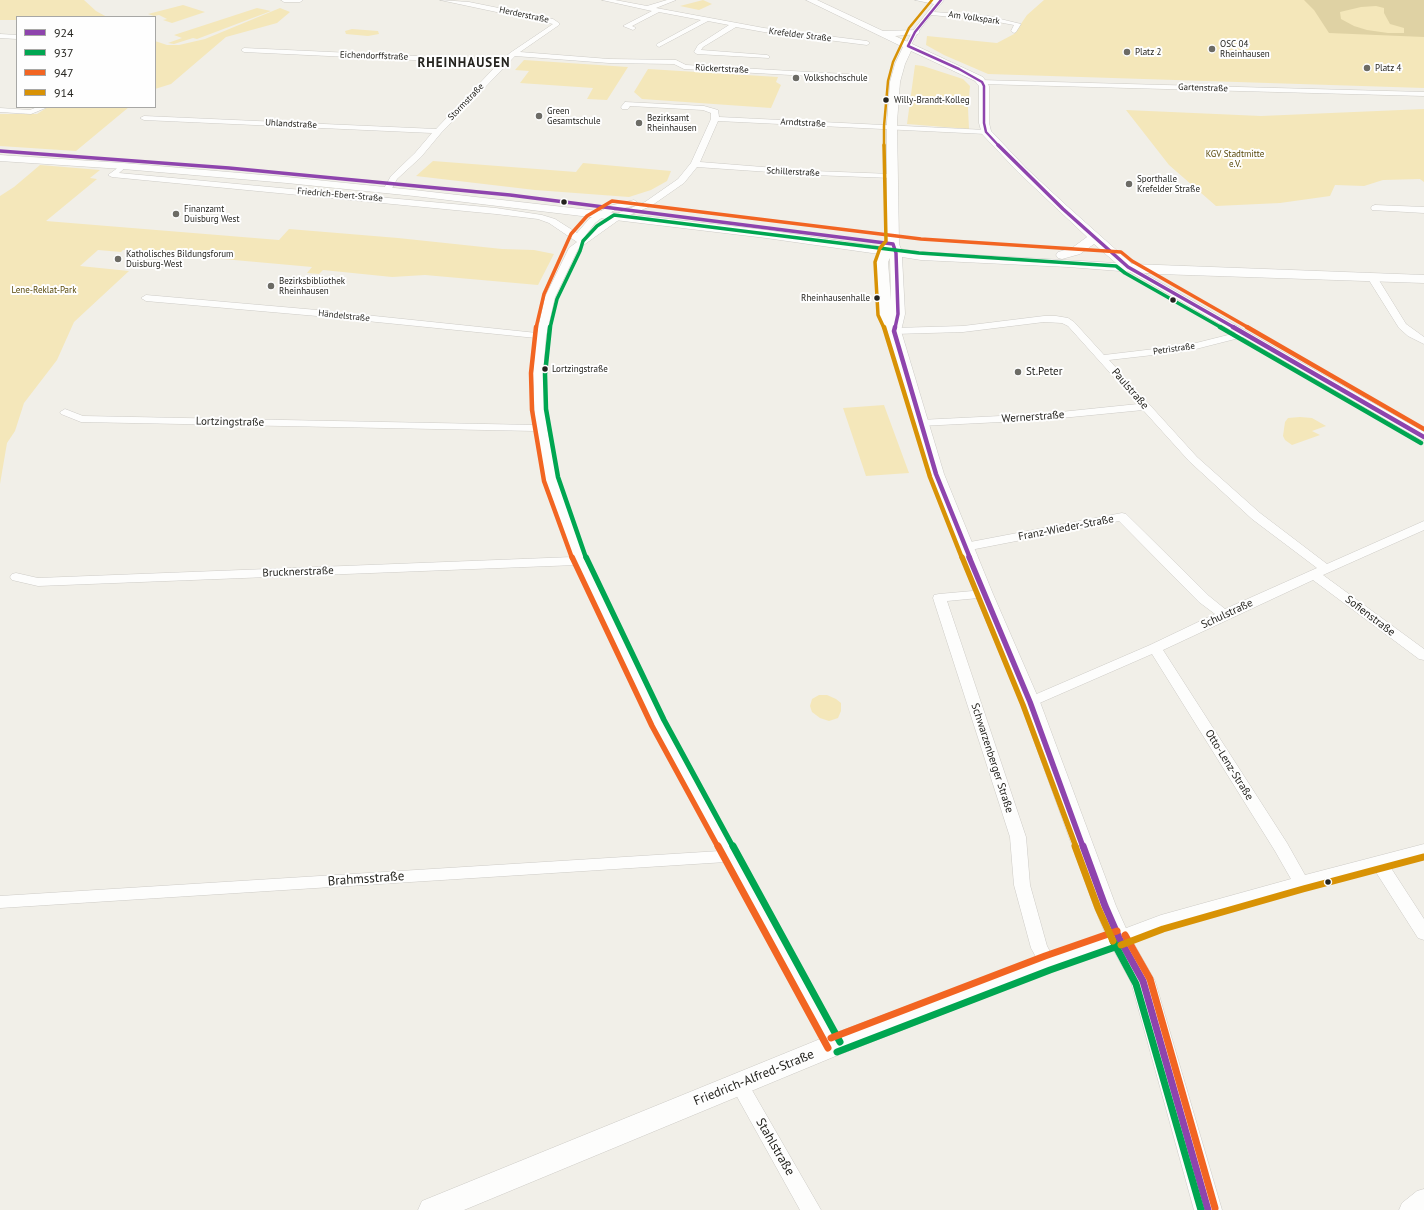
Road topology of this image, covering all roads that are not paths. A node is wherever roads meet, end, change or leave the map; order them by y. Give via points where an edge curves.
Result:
1 (284, 0) edge
2 (300, 0) edge
3 (444, 0) edge
4 (605, 0) edge
5 (673, 0) edge
6 (810, 0) edge
7 (918, 0) edge
8 (939, 2) edge
9 (648, 8) junction
10 (658, 10) junction
11 (929, 13) junction
12 (706, 20) junction
13 (557, 24) joint
14 (734, 25) junction
15 (633, 28) dead end
16 (877, 31) junction
17 (1014, 31) dead end
18 (915, 32) junction
19 (0, 36) edge
20 (16, 37) edge
21 (867, 43) dead end
22 (659, 45) dead end
23 (908, 46) junction
24 (244, 50) dead end
25 (512, 54) junction
26 (767, 57) dead end
27 (504, 62) junction
28 (862, 77) dead end
29 (982, 82) junction
30 (1424, 94) edge
31 (625, 106) dead end
32 (41, 108) edge
33 (0, 110) edge
34 (144, 118) dead end
35 (715, 118) junction
36 (891, 126) junction
37 (438, 131) junction
38 (986, 132) junction
39 (0, 151) edge
40 (0, 158) edge
41 (695, 164) junction
42 (892, 176) junction
43 (675, 186) junction
44 (389, 189) junction
45 (1375, 208) dead end
46 (1424, 210) edge
47 (631, 211) junction
48 (614, 213) junction
49 (601, 214) junction
50 (1093, 237) junction
51 (576, 242) junction
52 (889, 252) junction
53 (1062, 255) junction
54 (1124, 263) junction
55 (1180, 271) junction
56 (1210, 271) junction
57 (1372, 277) junction
58 (1424, 279) edge
59 (1173, 292) junction
60 (146, 298) dead end
61 (894, 331) junction
62 (1245, 334) junction
63 (542, 336) junction
64 (1424, 341) edge
65 (1102, 358) junction
66 (1145, 407) junction
67 (65, 412) dead end
68 (920, 423) junction
69 (541, 428) junction
70 (1424, 437) edge
71 (1424, 526) edge
72 (965, 548) junction
73 (580, 561) junction
74 (1321, 572) junction
75 (16, 577) dead end
76 (984, 594) junction
77 (1224, 615) junction
78 (1155, 648) junction
79 (1424, 656) edge
80 (1030, 702) junction
81 (1424, 850) edge
82 (732, 856) junction
83 (1378, 862) junction
84 (1301, 882) junction
85 (0, 902) edge
86 (1424, 933) edge
87 (1119, 938) junction
88 (1048, 963) junction
89 (834, 1045) junction
90 (739, 1084) junction
91 (1424, 1198) edge
92 (432, 1210) edge
93 (811, 1210) edge
94 (1208, 1210) edge
95 (1409, 1210) edge

1 - 2 street
3 - 13 street, Herderstraße
4 - 9 street, Krefelder Straße
5 - 9 street
6 - 16 main road
7 - 8 street
8 - 11 street
9 - 10 street, Krefelder Straße
10 - 12 street, Krefelder Straße
10 - 15 street via 626,26
11 - 17 street, Am Volkspark via 1020,22
11 - 18 street
12 - 14 street, Krefelder Straße
12 - 22 street
13 - 25 street, Stormstraße
14 - 21 street, Krefelder Straße
14 - 26 street via 700,46 697,52
16 - 18 main road via 898,34
16 - 23 main road
18 - 23 street
19 - 20 street
23 - 29 main road
23 - 36 main road via 895,82
24 - 27 street, Eichendorffstraße
25 - 27 street, Stormstraße
25 - 28 street, Rückertstraße via 609,61 676,62 684,67
27 - 37 street, Stormstraße
29 - 30 street, Gartenstraße
29 - 38 main road
31 - 35 street via 628,104 704,108 715,112
32 - 33 street via 31,112
34 - 37 street, Uhlandstraße
35 - 36 street, Arndtstraße
35 - 41 street
36 - 38 street
36 - 42 main road
37 - 44 street, Stormstraße via 418,155 404,179
38 - 50 main road
39 - 44 main road, Friedrich-Ebert-Straße via 140,160
40 - 44 main road, Friedrich-Ebert-Straße
41 - 42 street, Schillerstraße
41 - 43 street
42 - 52 main road
43 - 47 street via 648,204
43 - 48 street
44 - 48 main road, Friedrich-Ebert-Straße via 510,195
44 - 49 main road, Friedrich-Ebert-Straße
44 - 51 street, Friedrich-Ebert-Straße via 539,217 561,226
45 - 46 street
47 - 48 main road, Friedrich-Ebert-Straße
47 - 52 main road, Friedrich-Ebert-Straße
48 - 49 main road, Friedrich-Ebert-Straße
48 - 51 street via 606,223
48 - 52 main road, Friedrich-Ebert-Straße via 723,231 741,237 877,257
49 - 51 street via 592,221
50 - 53 main road via 1076,251
50 - 54 main road
51 - 63 street via 550,297
52 - 53 main road, Friedrich-Ebert-Straße
52 - 54 main road, Friedrich-Ebert-Straße via 921,256
52 - 61 main road via 898,314
53 - 54 main road, Friedrich-Ebert-Straße
54 - 55 main road, Friedrich-Ebert-Straße
54 - 56 main road, Friedrich-Ebert-Straße via 1170,264
54 - 59 street
55 - 56 main road, Friedrich-Ebert-Straße
55 - 59 street via 1169,274 1165,281
56 - 57 main road, Friedrich-Ebert-Straße
57 - 58 main road, Friedrich-Ebert-Straße
57 - 64 street via 1402,326
59 - 62 street
60 - 63 street, Händelstraße
61 - 65 street, Paulstraße via 963,329 1056,318 1071,324
61 - 68 main road
62 - 65 street, Petristraße via 1188,348
62 - 70 street
63 - 69 street via 538,374
65 - 66 street, Paulstraße
66 - 68 street, Wernerstraße via 1040,417
66 - 74 street, Paulstraße via 1222,487
67 - 69 street, Lortzingstraße via 81,419
68 - 72 main road via 936,474
69 - 73 street via 551,479
71 - 74 street, Schulstraße
72 - 76 main road
72 - 77 street, Franz-Wieder-Straße via 1122,517 1204,599
73 - 75 street, Brucknerstraße via 38,582
73 - 82 street via 658,723
74 - 77 street, Schulstraße
74 - 79 street, Sofienstraße
76 - 80 main road
76 - 88 street, Schwarzenberger Straße via 939,598 1018,837 1022,885 1039,948
77 - 78 street, Schulstraße
78 - 80 street, Schulstraße
78 - 84 street, Otto-Lenz-Straße
80 - 87 main road
81 - 83 street, Friedrich-Alfred-Straße
82 - 85 street, Brahmsstraße
82 - 89 street
83 - 84 street, Friedrich-Alfred-Straße
83 - 86 street
84 - 87 street, Friedrich-Alfred-Straße via 1160,922
87 - 88 main road, Friedrich-Alfred-Straße
87 - 94 main road via 1143,981
88 - 89 main road, Friedrich-Alfred-Straße
89 - 90 main road, Friedrich-Alfred-Straße
90 - 92 main road, Friedrich-Alfred-Straße
90 - 93 street, Stahlstraße
91 - 95 street

